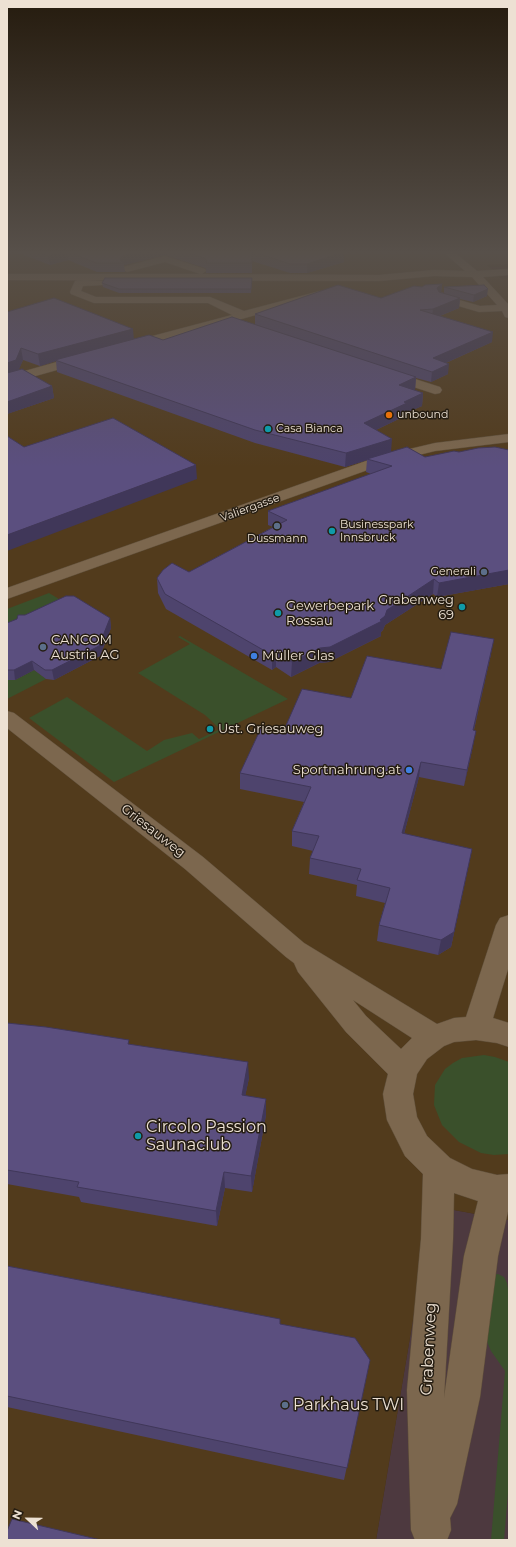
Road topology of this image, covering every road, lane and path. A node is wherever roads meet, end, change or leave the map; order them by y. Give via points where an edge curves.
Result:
1 (213, 323) edge
2 (143, 332) dead end
3 (171, 334) junction
4 (118, 349) edge
5 (95, 355) edge
6 (377, 371) edge
7 (7, 380) edge
8 (435, 390) dead end
9 (504, 441) edge
10 (8, 594) edge
11 (7, 718) edge
12 (509, 925) edge
13 (295, 950) junction
14 (476, 1028) junction
15 (509, 1035) edge
16 (434, 1037) junction
17 (403, 1070) junction
18 (439, 1168) junction
19 (503, 1189) edge
20 (431, 1535) edge

1 - 3 street
2 - 3 street
3 - 4 street
5 - 7 street
6 - 8 street
9 - 10 street, Valiergasse via 435,447 386,459
11 - 13 street, Griesauweg via 194,862
12 - 14 street
13 - 16 street, Griesauweg
13 - 17 street, Griesauweg via 356,1024
14 - 15 street
14 - 16 street via 454,1030
16 - 17 street via 417,1050
17 - 18 street via 398,1094 402,1120 416,1146
18 - 19 street via 467,1183
18 - 20 street, Grabenweg via 437,1239 425,1390
19 - 20 street, Grabenweg via 480,1256 462,1397

